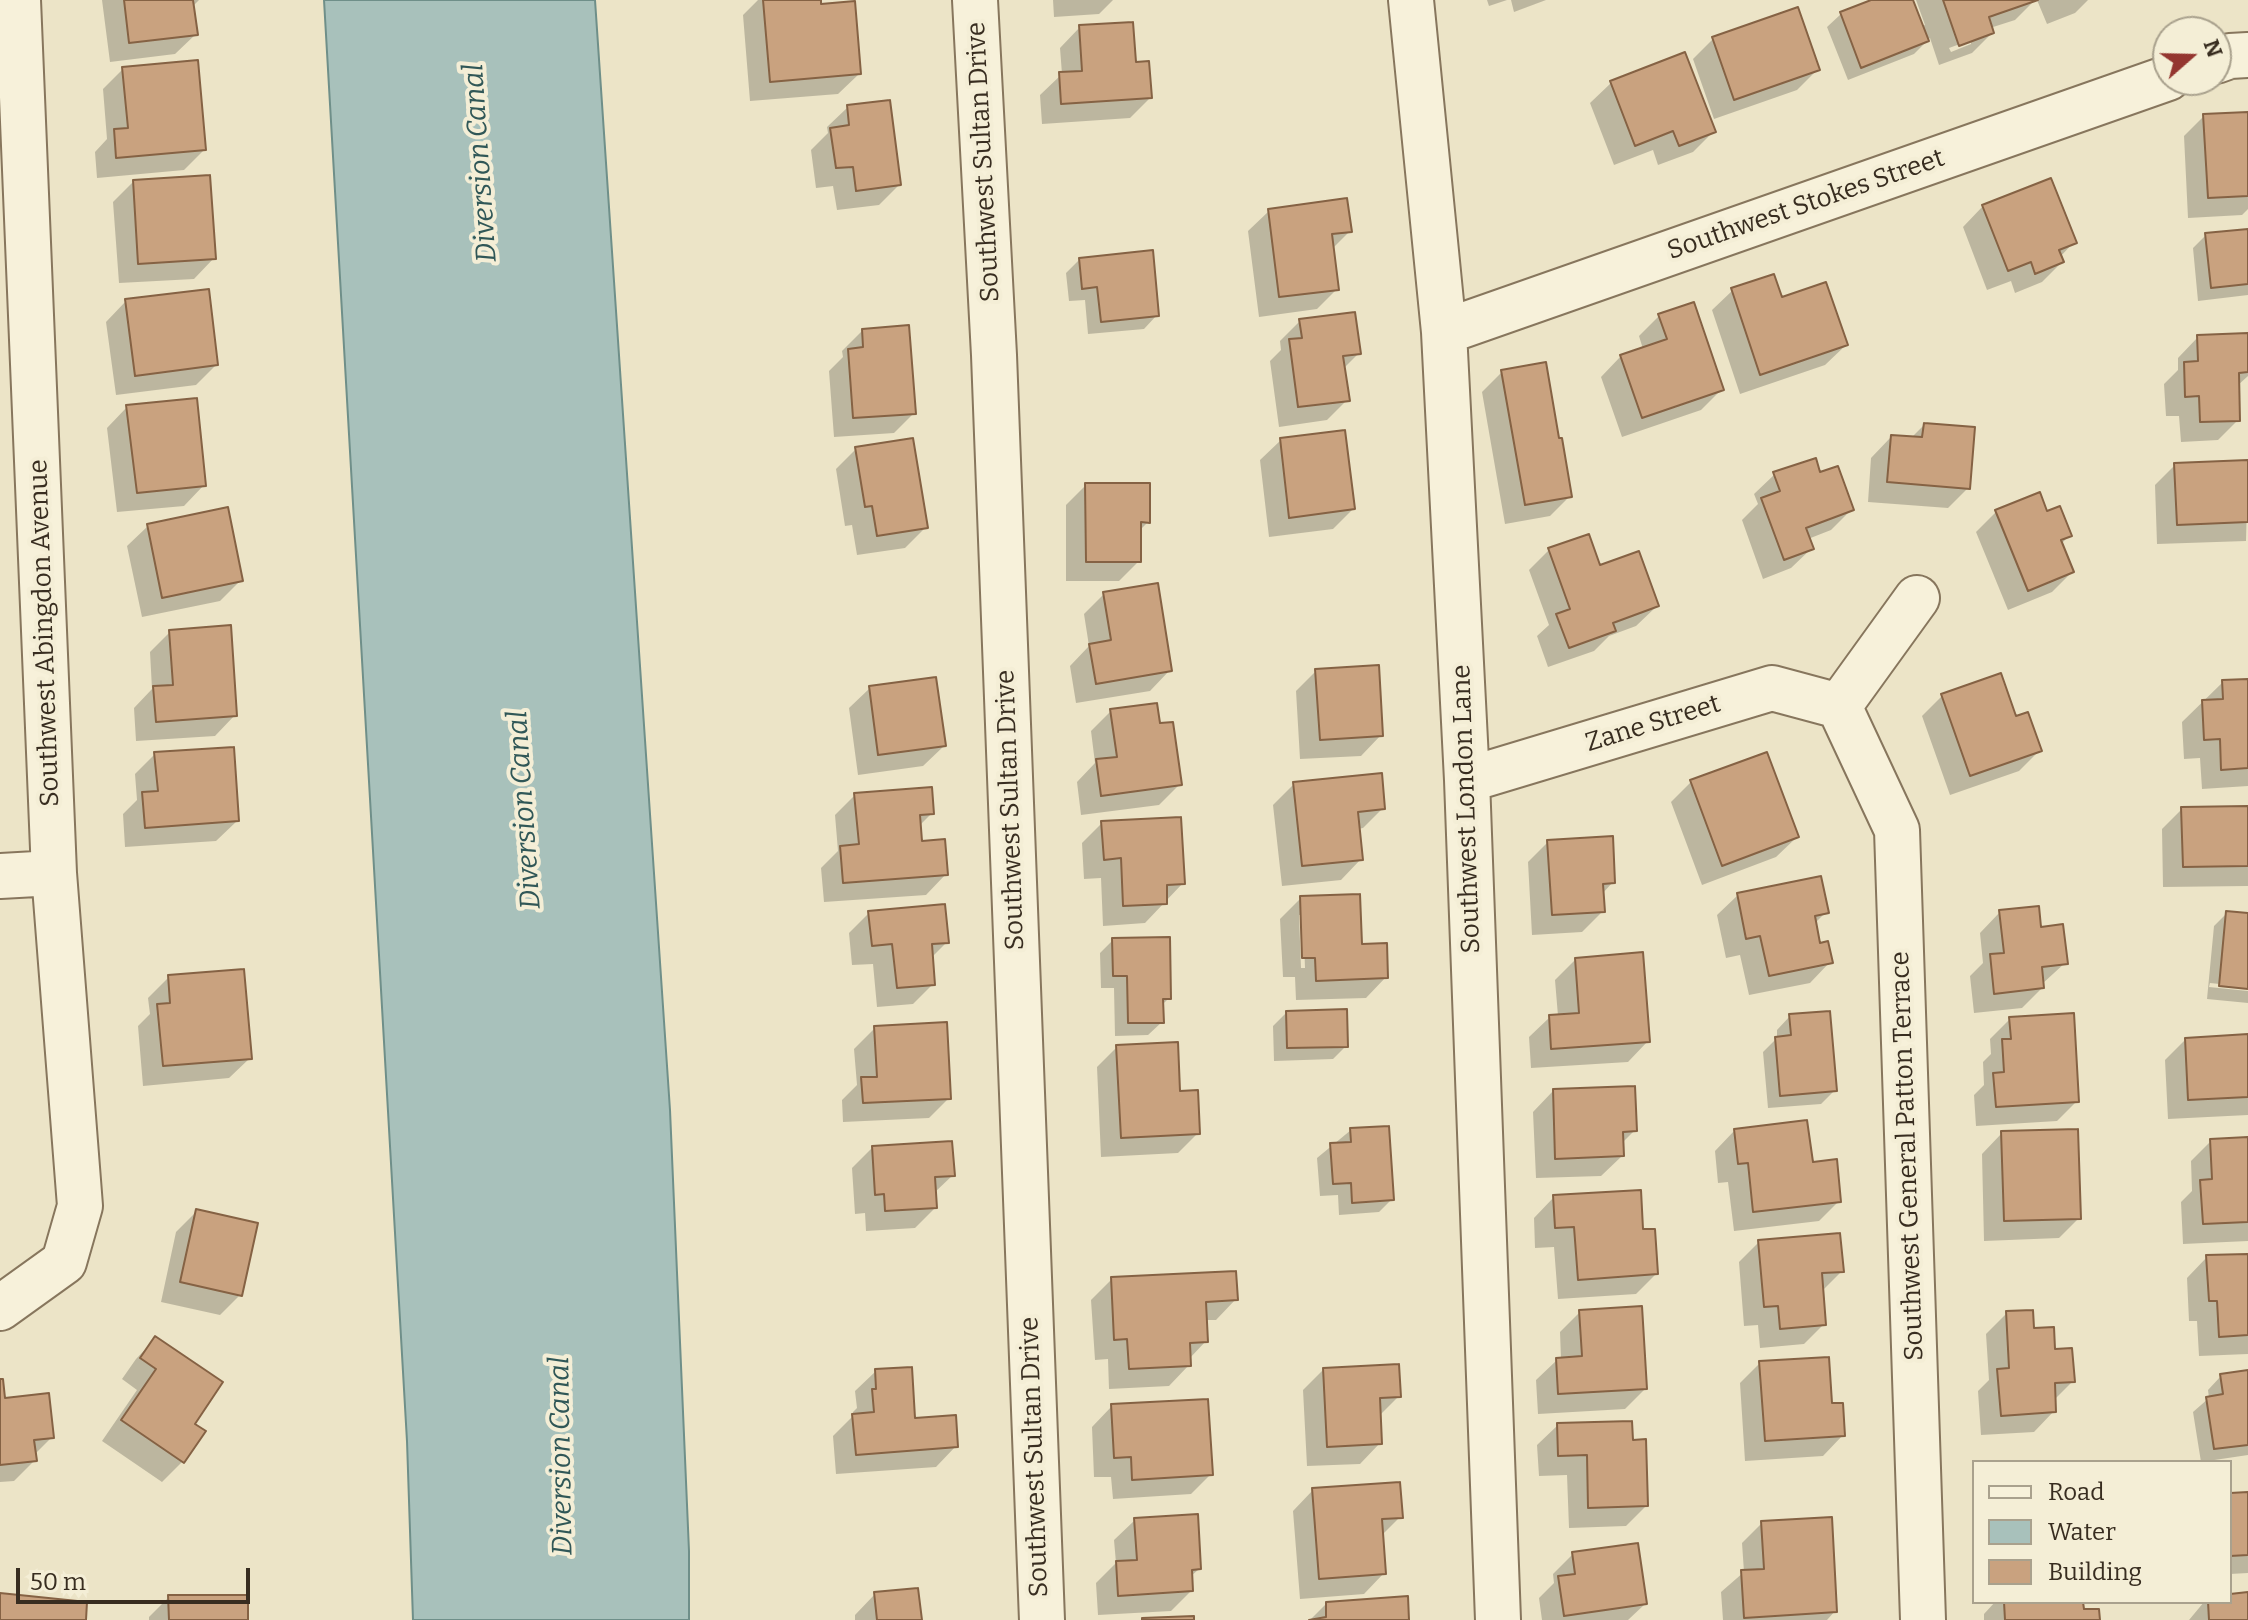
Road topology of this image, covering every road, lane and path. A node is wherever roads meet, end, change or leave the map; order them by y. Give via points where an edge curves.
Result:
1 (18, 0) edge
2 (975, 0) edge
3 (1411, 0) edge
4 (2152, 84) edge
5 (1444, 332) junction
6 (18, 422) edge
7 (1917, 598) dead end
8 (1839, 706) junction
9 (1467, 780) junction
10 (54, 873) junction
11 (0, 876) edge
12 (0, 1308) edge
13 (1042, 1620) edge
14 (1498, 1620) edge
15 (1923, 1620) edge

1 - 6 street, Southwest Abingdon Avenue
2 - 13 street, Southwest Sultan Drive via 994,355
3 - 5 street, Southwest London Lane
4 - 5 street, Southwest Stokes Street
5 - 9 street, Southwest London Lane
6 - 10 street, Southwest Abingdon Avenue
7 - 8 street
8 - 9 street, Zane Street via 1772,688
8 - 15 street, Southwest General Patton Terrace via 1897,830
9 - 14 street, Southwest London Lane
10 - 11 street
10 - 12 street, Southwest Abingdon Avenue via 80,1206 64,1262

